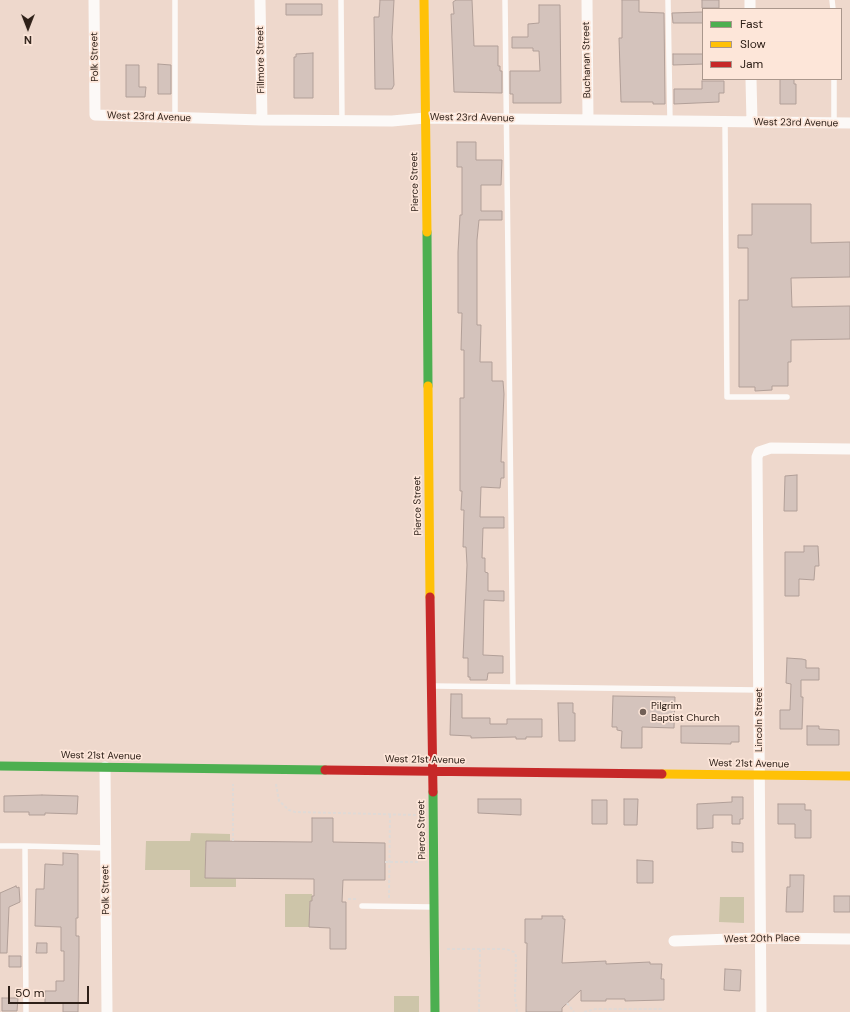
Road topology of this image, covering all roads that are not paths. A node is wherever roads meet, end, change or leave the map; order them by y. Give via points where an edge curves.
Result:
1 (94, 0) edge
2 (175, 0) edge
3 (260, 0) edge
4 (341, 0) edge
5 (424, 0) edge
6 (504, 0) edge
7 (587, 0) edge
8 (668, 0) edge
9 (751, 80) edge
10 (834, 80) edge
11 (95, 115) joint
12 (175, 118) junction
13 (425, 118) junction
14 (506, 119) junction
15 (262, 120) junction
16 (342, 120) junction
17 (588, 120) junction
18 (670, 121) junction
19 (725, 122) junction
20 (752, 122) junction
21 (834, 123) junction
22 (850, 123) edge
23 (787, 397) dead end
24 (850, 449) edge
25 (431, 686) junction
26 (513, 687) junction
27 (759, 690) junction
28 (0, 766) edge
29 (105, 767) junction
30 (432, 771) junction
31 (759, 775) junction
32 (850, 776) edge
33 (0, 846) edge
34 (25, 846) junction
35 (106, 848) junction
36 (362, 906) dead end
37 (434, 907) junction
38 (760, 938) junction
39 (850, 939) edge
40 (674, 941) dead end
41 (26, 1012) edge
42 (107, 1012) edge
43 (435, 1012) edge
44 (761, 1012) edge

1 - 11 street, Polk Street
2 - 12 lane
3 - 15 street, Fillmore Street
4 - 16 lane
5 - 13 street, Pierce Street
6 - 14 lane
7 - 17 street, Buchanan Street
8 - 18 lane
9 - 20 street
10 - 21 lane
11 - 12 street, West 23rd Avenue
12 - 15 street, West 23rd Avenue
13 - 14 street, West 23rd Avenue
13 - 16 street, West 23rd Avenue via 392,121
13 - 25 street, Pierce Street
14 - 17 street, West 23rd Avenue
14 - 26 lane
15 - 16 street, West 23rd Avenue
17 - 18 street, West 23rd Avenue
18 - 19 street, West 23rd Avenue
19 - 20 street, West 23rd Avenue
19 - 23 lane via 727,397
20 - 21 street, West 23rd Avenue
21 - 22 street, West 23rd Avenue
24 - 27 street, Lincoln Street via 771,448 759,452 756,463
25 - 26 lane
25 - 30 street, Pierce Street
26 - 27 lane
27 - 31 street, Lincoln Street
28 - 29 street, West 21st Avenue
29 - 30 street, West 21st Avenue
29 - 35 street, Polk Street
30 - 31 street, West 21st Avenue
30 - 37 street, Pierce Street
31 - 32 street, West 21st Avenue
31 - 38 street, Lincoln Street
33 - 34 lane
34 - 35 lane
34 - 41 lane
35 - 42 street, Polk Street
36 - 37 lane
37 - 43 street, Pierce Street
38 - 39 street, West 20th Place
38 - 40 street, West 20th Place
38 - 44 street, Lincoln Street

